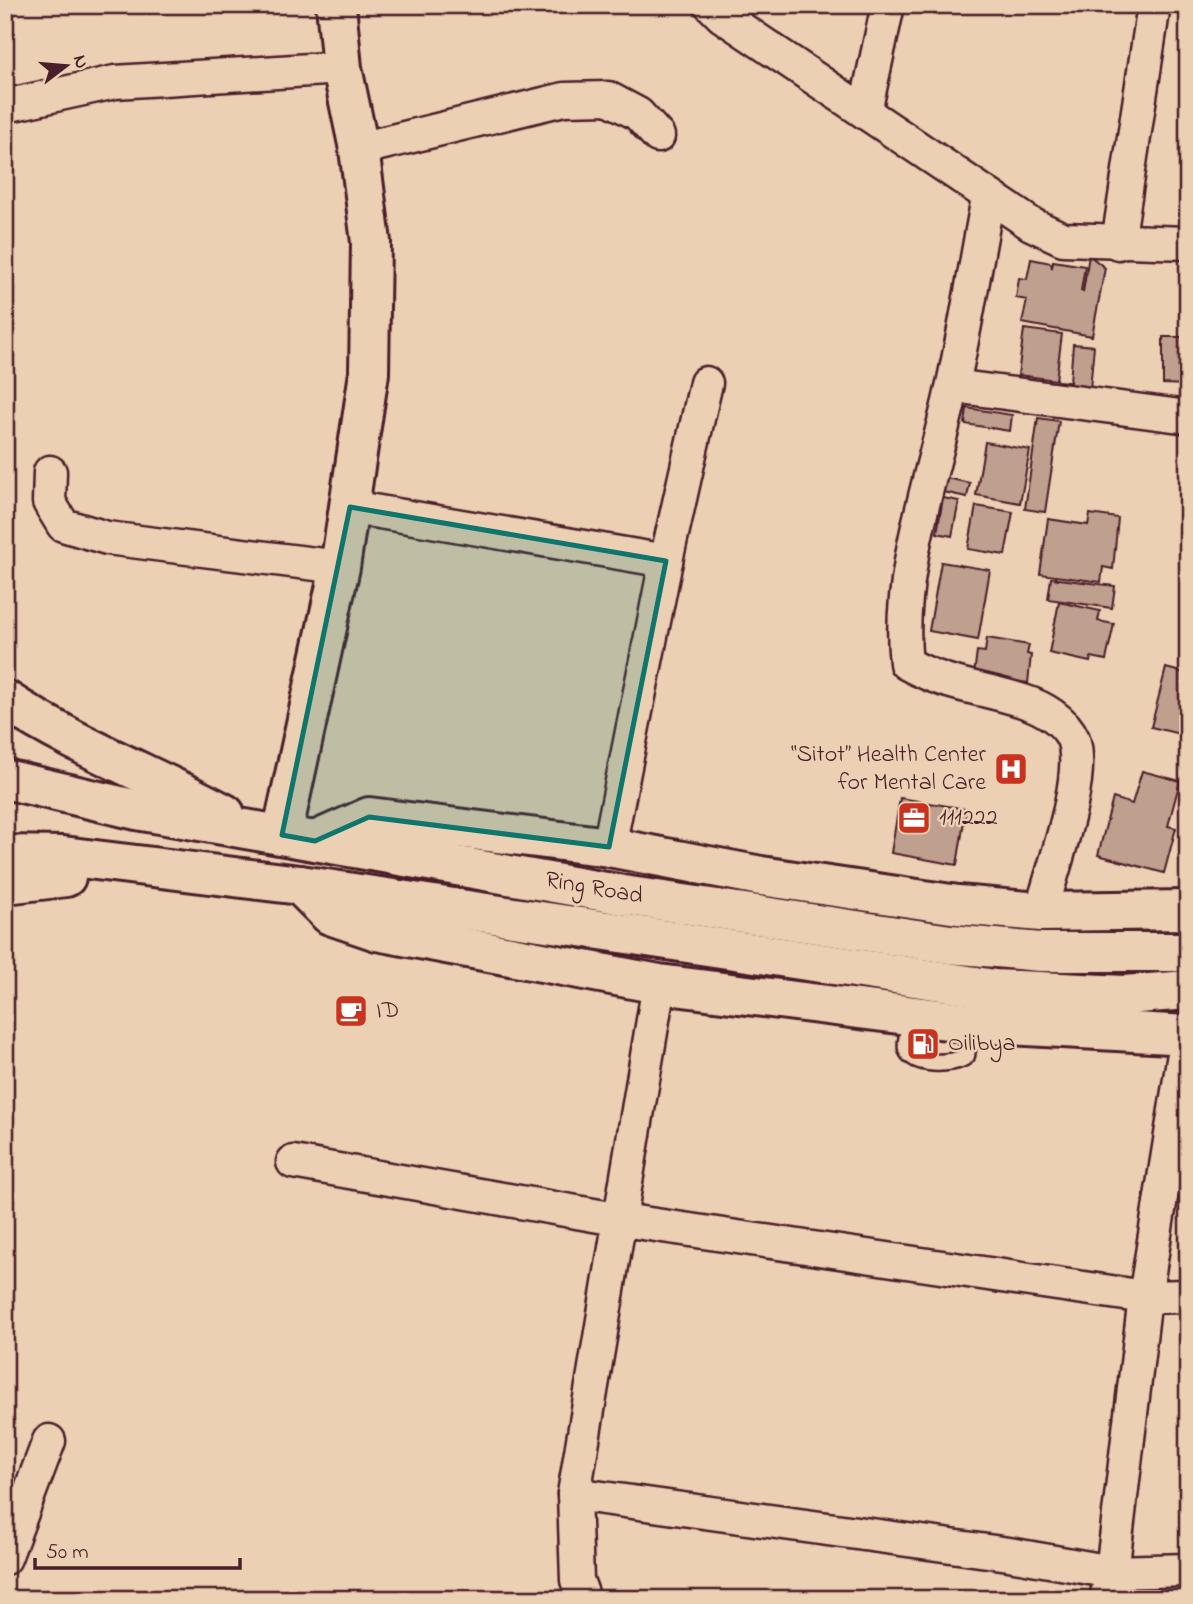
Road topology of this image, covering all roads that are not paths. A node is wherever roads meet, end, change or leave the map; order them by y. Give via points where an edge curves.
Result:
1 (336, 5) edge
2 (711, 5) edge
3 (888, 5) edge
4 (1154, 5) edge
5 (342, 68) junction
6 (5, 106) edge
7 (865, 112) junction
8 (658, 136) dead end
9 (359, 149) junction
10 (988, 198) junction
11 (1118, 243) junction
12 (1188, 243) edge
13 (706, 383) dead end
14 (953, 386) junction
15 (1188, 417) edge
16 (50, 472) dead end
17 (350, 507) junction
18 (666, 561) junction
19 (340, 567) junction
20 (5, 700) edge
21 (5, 779) edge
22 (285, 835) junction
23 (609, 847) junction
24 (5, 855) edge
25 (155, 867) junction
26 (5, 884) edge
27 (300, 884) junction
28 (1188, 910) edge
29 (1041, 912) junction
30 (1188, 952) edge
31 (659, 984) junction
32 (1188, 990) edge
33 (1187, 1035) edge
34 (293, 1162) dead end
35 (622, 1220) junction
36 (1188, 1296) edge
37 (1145, 1297) junction
38 (49, 1441) dead end
39 (574, 1494) junction
40 (5, 1558) edge
41 (1188, 1570) edge
42 (1109, 1585) edge
43 (584, 1599) edge

1 - 5 main road
2 - 7 street
3 - 7 street
4 - 11 street
5 - 6 street via 115,82
5 - 9 main road
7 - 10 street
8 - 9 street via 638,114 608,98 564,99
9 - 17 main road via 371,243 369,373
10 - 11 street via 1063,239
10 - 14 street
11 - 12 street
13 - 18 street
14 - 15 street
14 - 29 street via 909,574 902,632 906,663 933,678 1024,701 1055,716 1073,738 1078,772
16 - 19 street via 49,502 63,525 107,538
17 - 18 street
17 - 19 main road
18 - 23 street
19 - 22 main road
20 - 22 main road via 82,747
21 - 22 main road, Ring Road via 137,810
22 - 23 main road via 369,817
22 - 30 main road, Ring Road via 623,895 950,944 1041,952
23 - 29 main road via 775,878 958,905
24 - 25 main road, Ring Road via 63,856
25 - 26 main road
25 - 27 main road, Ring Road
27 - 31 main road via 330,915 377,931
27 - 32 main road, Ring Road via 995,989 1124,995
28 - 29 main road
31 - 33 main road via 971,1023
31 - 35 street
33 - 37 street
34 - 35 street
35 - 37 street
35 - 39 street
36 - 37 street
37 - 42 street
38 - 40 street
39 - 42 street via 1009,1554
39 - 43 street via 577,1580
41 - 42 street

